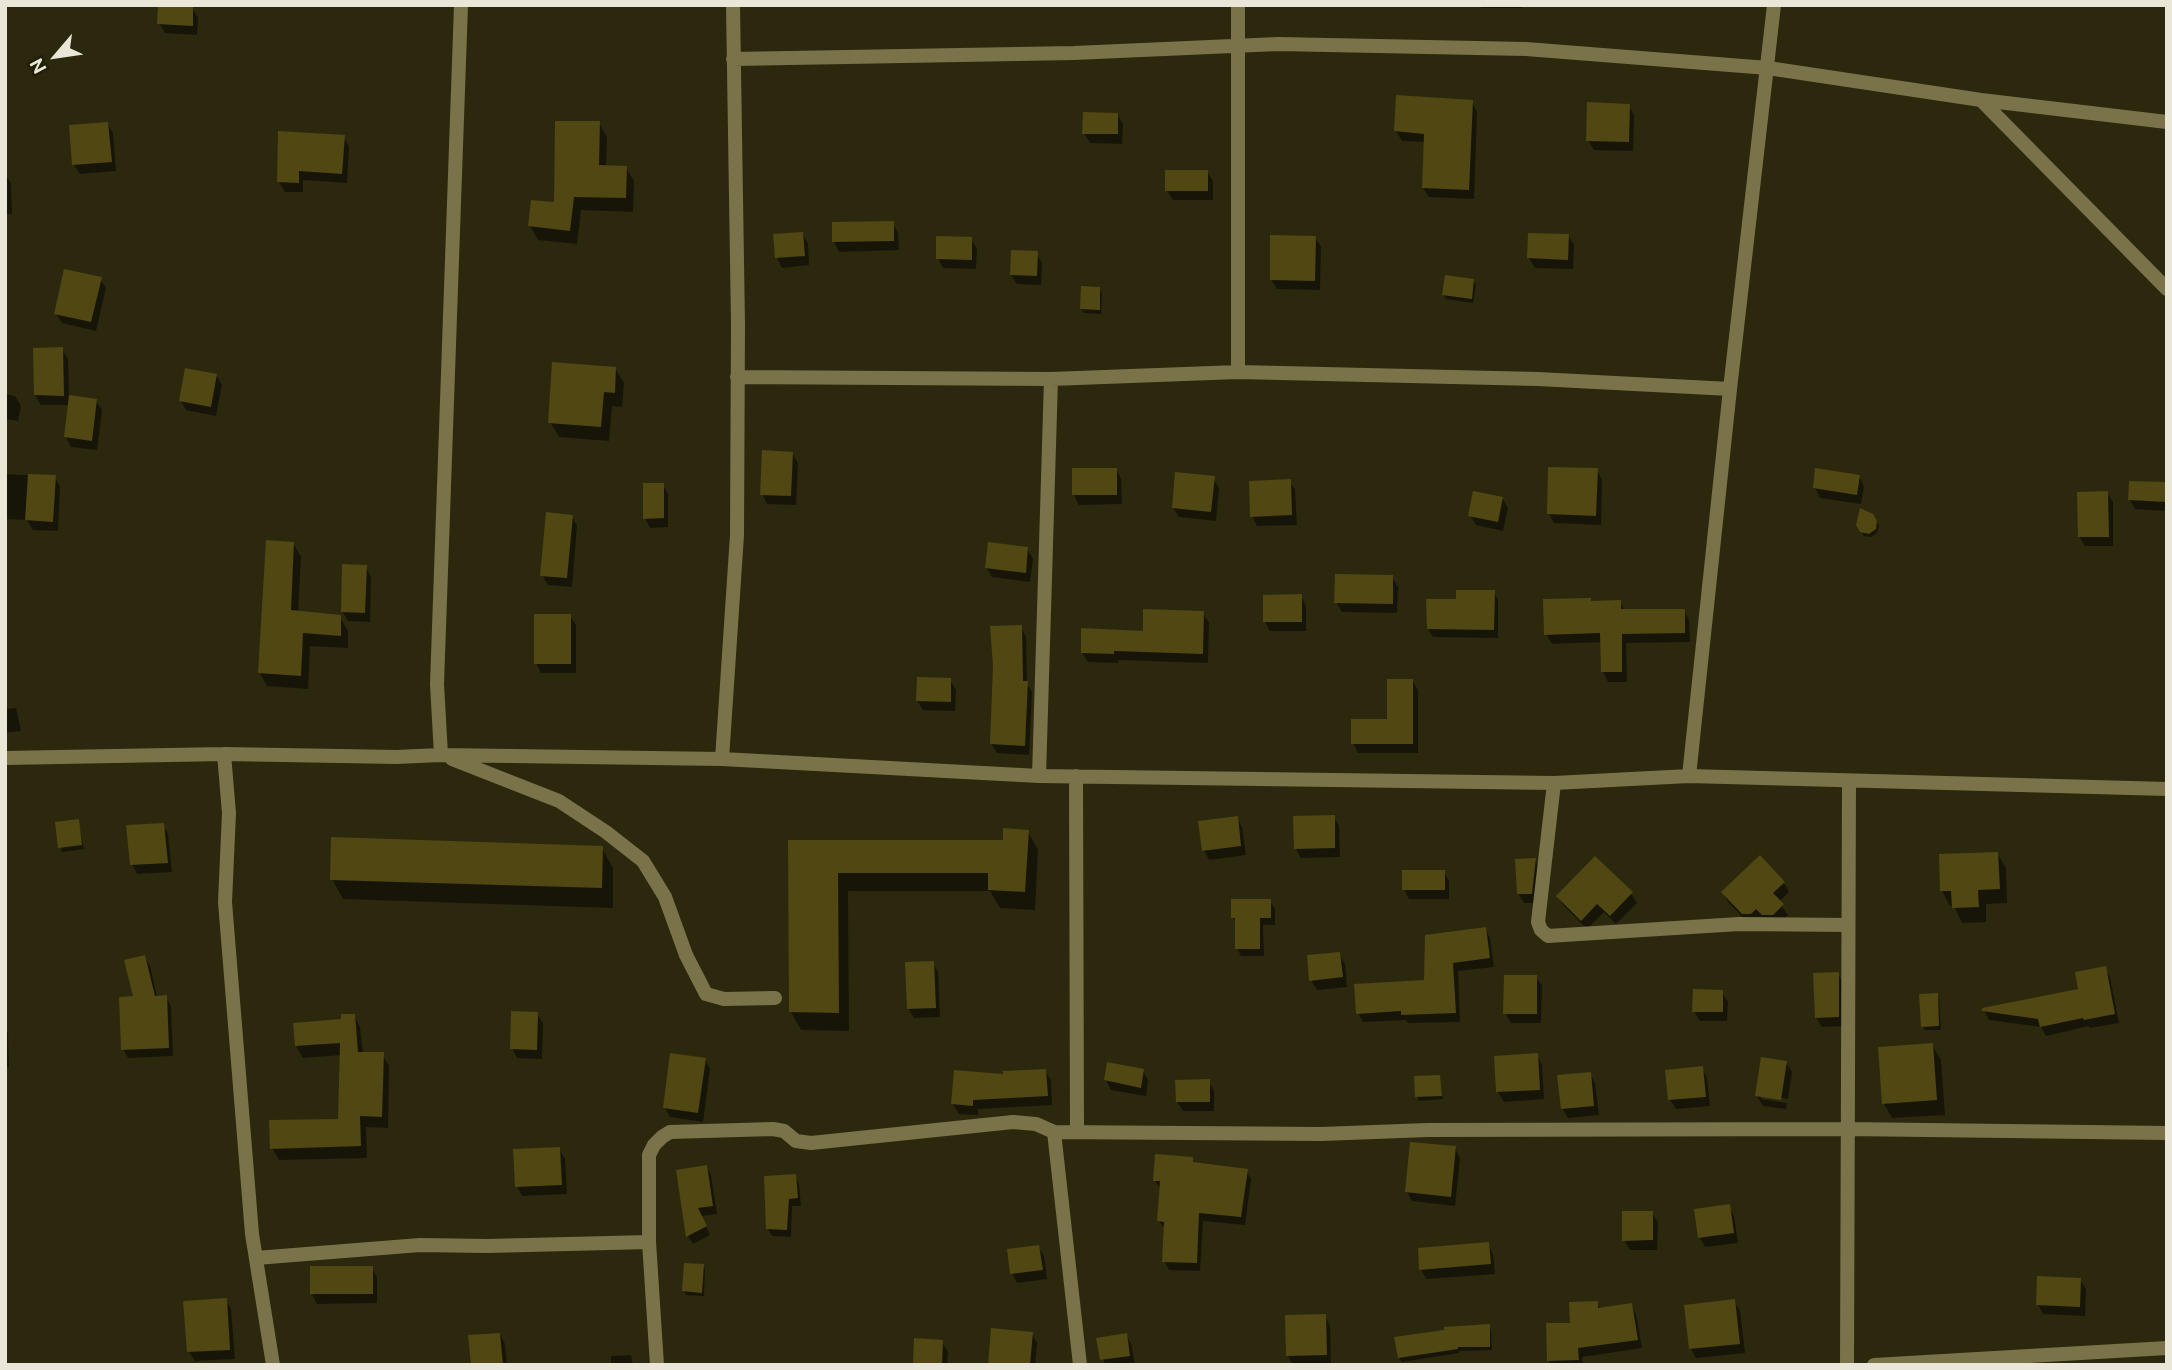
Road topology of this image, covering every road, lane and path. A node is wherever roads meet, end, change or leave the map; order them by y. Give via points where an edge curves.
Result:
1 (461, 5) edge
2 (733, 5) edge
3 (1238, 5) edge
4 (1774, 5) edge
5 (1237, 47) junction
6 (733, 59) junction
7 (1768, 68) junction
8 (1980, 100) junction
9 (2167, 122) edge
10 (2167, 289) edge
11 (1238, 372) junction
12 (737, 377) junction
13 (1051, 379) junction
14 (1730, 389) junction
15 (224, 754) junction
16 (441, 755) junction
17 (5, 758) edge
18 (722, 759) junction
19 (1039, 776) junction
20 (1076, 776) junction
21 (1689, 776) junction
22 (1849, 782) junction
23 (1553, 783) junction
24 (2167, 789) edge
25 (1848, 925) junction
26 (775, 998) dead end
27 (1847, 1129) junction
28 (1054, 1132) junction
29 (1077, 1132) junction
30 (2167, 1133) edge
31 (649, 1242) junction
32 (256, 1258) junction
33 (2167, 1348) edge
34 (2031, 1360) edge
35 (273, 1365) edge
36 (657, 1365) edge
37 (1080, 1365) edge
38 (1847, 1365) edge
39 (1874, 1365) edge

1 - 16 street via 437,684
2 - 6 street
3 - 5 street
4 - 7 street
5 - 6 street
5 - 7 street via 1352,44 1526,49
5 - 11 street
6 - 12 street
7 - 8 street
7 - 14 street
8 - 9 street
8 - 10 street
11 - 13 street
11 - 14 street
12 - 13 street
12 - 18 street via 737,535
13 - 19 street
14 - 21 street
15 - 16 street
15 - 17 street
15 - 32 street via 229,813 225,902
16 - 18 street
16 - 26 street via 559,801 643,861 665,897 706,994 724,999
18 - 19 street
19 - 20 street
20 - 23 street
20 - 29 street
21 - 22 street
21 - 23 street
22 - 24 street
22 - 25 street
23 - 25 street via 1538,922 1548,936 1739,924
25 - 27 street
27 - 29 street via 1428,1130 1321,1135
27 - 30 street
27 - 38 street
28 - 29 street
28 - 31 street via 1036,1124 1013,1122 811,1143 773,1129 670,1132 649,1155
28 - 37 street
31 - 32 street via 420,1245
31 - 36 street
32 - 35 street
33 - 34 street
34 - 39 street

